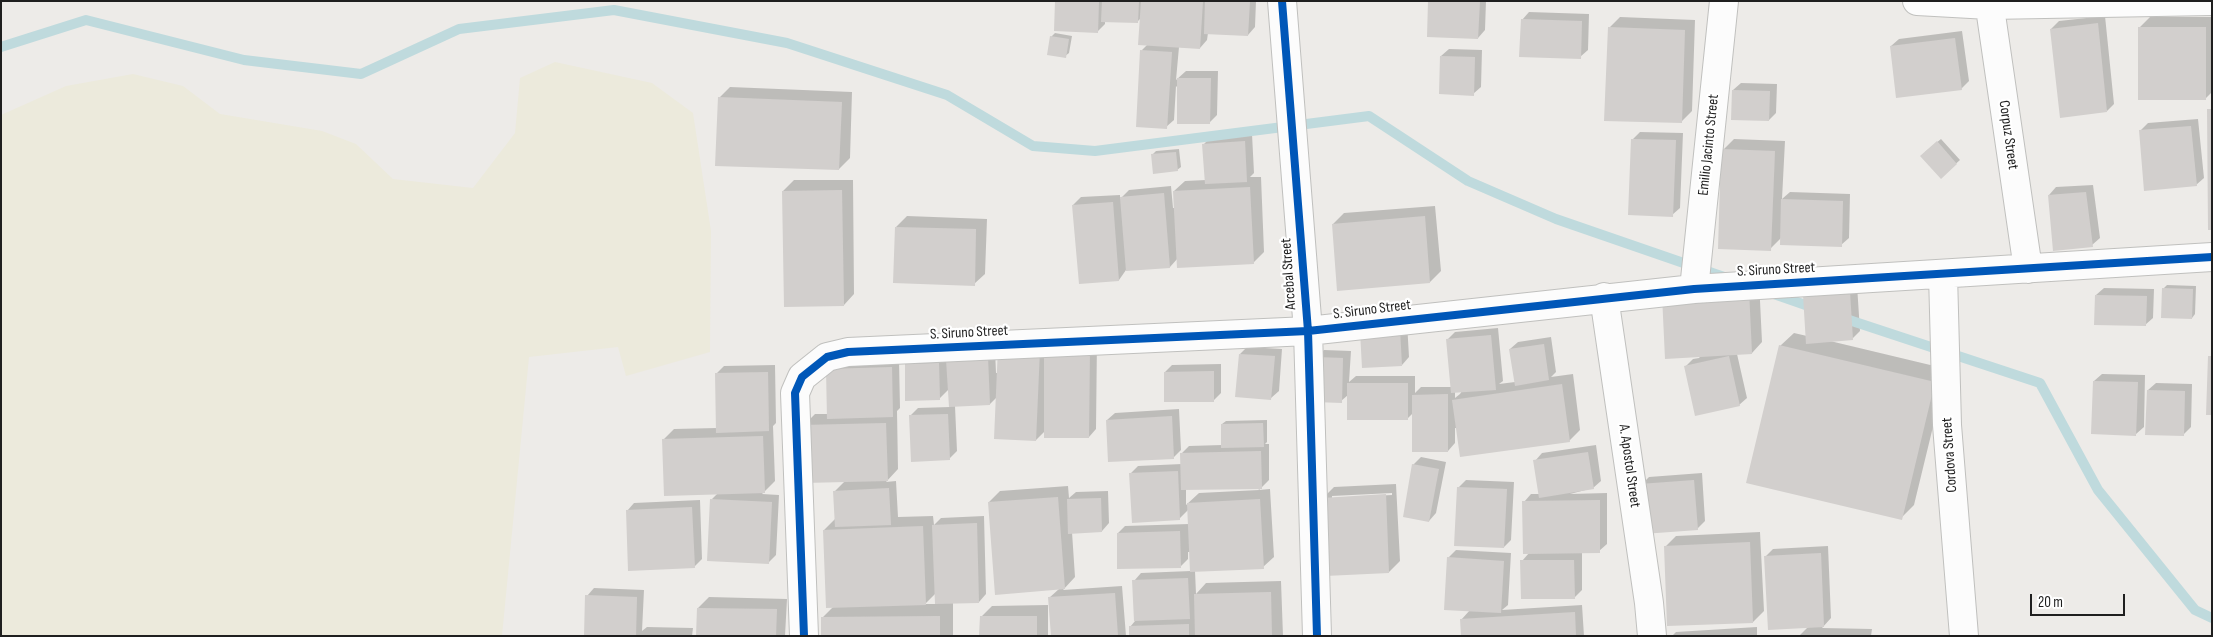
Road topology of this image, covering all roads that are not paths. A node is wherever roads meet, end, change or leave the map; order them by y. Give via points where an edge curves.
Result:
1 (1282, 1) edge
2 (1724, 1) edge
3 (1917, 1) edge
4 (2212, 1) edge
5 (1989, 3) edge
6 (2212, 257) edge
7 (2028, 269) junction
8 (1943, 274) junction
9 (1694, 289) junction
10 (1604, 297) junction
11 (1308, 331) junction
12 (804, 636) edge
13 (1317, 636) edge
14 (1652, 636) edge
15 (1964, 636) edge

1 - 11 street, Arcebal Street
2 - 9 street, Emilio Jacinto Street
3 - 5 street
4 - 5 street
5 - 7 street, Corpuz Street
6 - 7 street, S. Siruno Street
7 - 8 street, S. Siruno Street
8 - 9 street, S. Siruno Street
8 - 15 street, Cordova Street via 1947,425
9 - 10 street, S. Siruno Street
10 - 11 street, S. Siruno Street
10 - 14 street, A. Apostol Street
11 - 12 street, S. Siruno Street via 848,352 827,356 802,377 795,393
11 - 13 street, Arcebal Street

